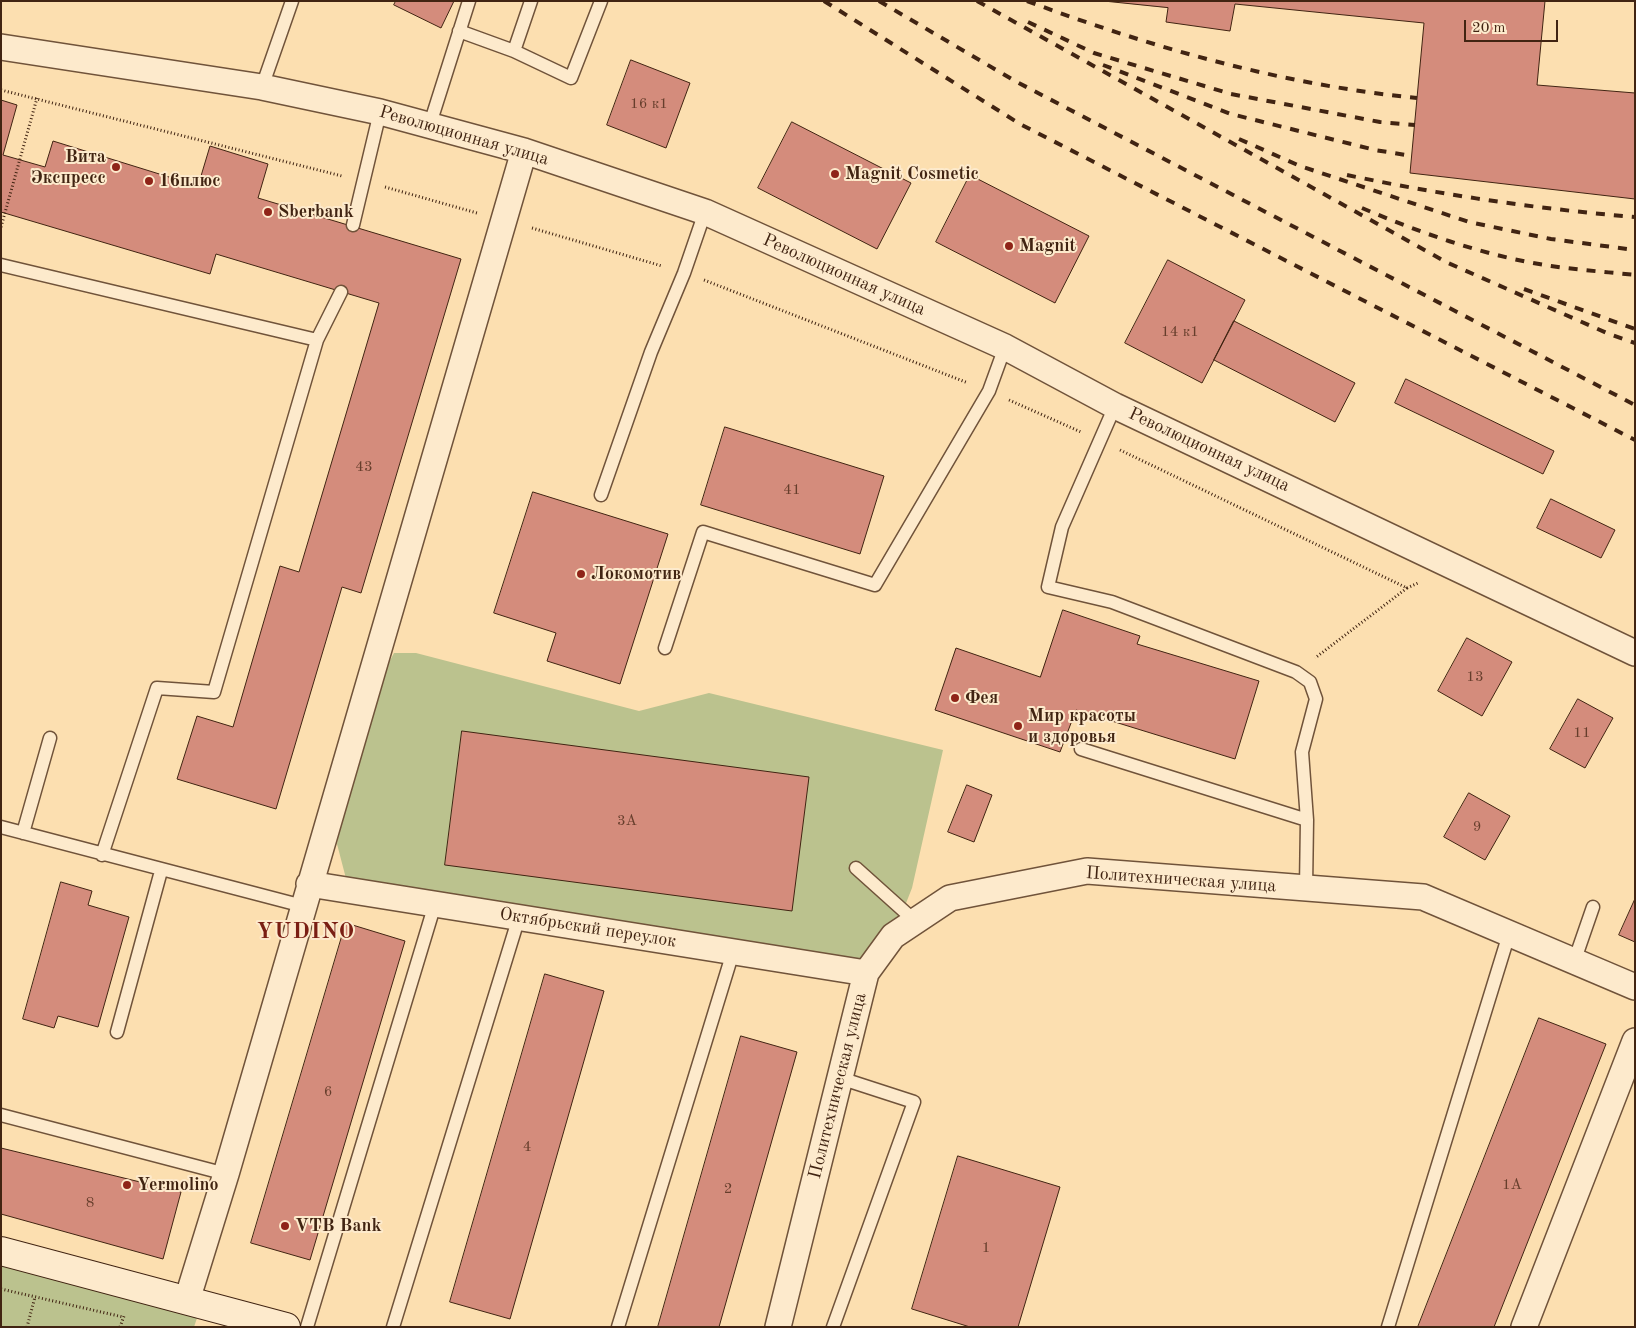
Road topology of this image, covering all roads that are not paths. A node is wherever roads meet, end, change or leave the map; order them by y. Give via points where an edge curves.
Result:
1 (292, 1) edge
2 (469, 1) edge
3 (531, 1) edge
4 (601, 1) edge
5 (459, 30) junction
6 (1, 47) edge
7 (514, 51) junction
8 (262, 86) junction
9 (380, 112) junction
10 (430, 124) junction
11 (524, 151) junction
12 (704, 212) junction
13 (352, 225) dead end
14 (1, 265) edge
15 (341, 292) dead end
16 (317, 340) junction
17 (1005, 347) junction
18 (1115, 406) junction
19 (601, 495) dead end
20 (665, 648) dead end
21 (1635, 653) edge
22 (50, 738) dead end
23 (1081, 749) dead end
24 (1307, 820) junction
25 (1, 827) edge
26 (23, 833) junction
27 (102, 855) junction
28 (856, 868) dead end
29 (162, 871) junction
30 (1306, 888) junction
31 (306, 895) junction
32 (434, 904) junction
33 (1593, 907) dead end
34 (519, 917) junction
35 (915, 921) junction
36 (1509, 934) junction
37 (733, 952) junction
38 (1574, 962) junction
39 (866, 973) junction
40 (1635, 987) edge
41 (117, 1032) dead end
42 (1635, 1041) edge
43 (840, 1078) junction
44 (1, 1115) edge
45 (226, 1174) junction
46 (1, 1251) edge
47 (187, 1300) junction
48 (286, 1327) edge
49 (307, 1327) edge
50 (393, 1327) edge
51 (618, 1327) edge
52 (778, 1327) edge
53 (833, 1327) edge
54 (1388, 1327) edge
55 (1524, 1327) edge

1 - 8 lane
2 - 5 lane
3 - 7 lane
4 - 7 lane via 571,78
5 - 7 lane
5 - 10 lane
6 - 8 street, Революционная улица
8 - 9 street, Революционная улица
9 - 10 street, Революционная улица
9 - 13 lane
10 - 11 street, Революционная улица
11 - 12 street, Революционная улица
11 - 31 street
12 - 17 street, Революционная улица
12 - 19 lane
14 - 16 lane
15 - 16 lane
16 - 27 lane via 214,692 157,688
17 - 18 street, Революционная улица
17 - 20 lane via 989,391 875,585 703,532
18 - 21 street, Революционная улица
18 - 24 lane via 1062,527 1048,587 1112,602 1296,672 1310,682 1316,699 1302,752
22 - 26 lane
23 - 24 lane
24 - 30 lane
25 - 26 lane
26 - 27 lane
27 - 29 lane
28 - 35 lane
29 - 31 lane
29 - 41 lane
30 - 35 street, Политехническая улица via 1087,871 950,898
30 - 36 street, Политехническая улица via 1423,897
31 - 32 street, Октябрьский переулок
31 - 45 street
32 - 34 street, Октябрьский переулок
32 - 49 lane
33 - 38 lane
34 - 37 street, Октябрьский переулок
34 - 50 lane
35 - 39 street, Политехническая улица via 893,936
36 - 38 street, Политехническая улица
36 - 54 lane
37 - 39 street, Октябрьский переулок
37 - 51 lane
38 - 40 street, Политехническая улица
39 - 43 street, Политехническая улица
42 - 55 street
43 - 52 street, Политехническая улица
43 - 53 lane via 914,1102
44 - 45 lane
45 - 47 street
46 - 47 main road
47 - 48 main road

